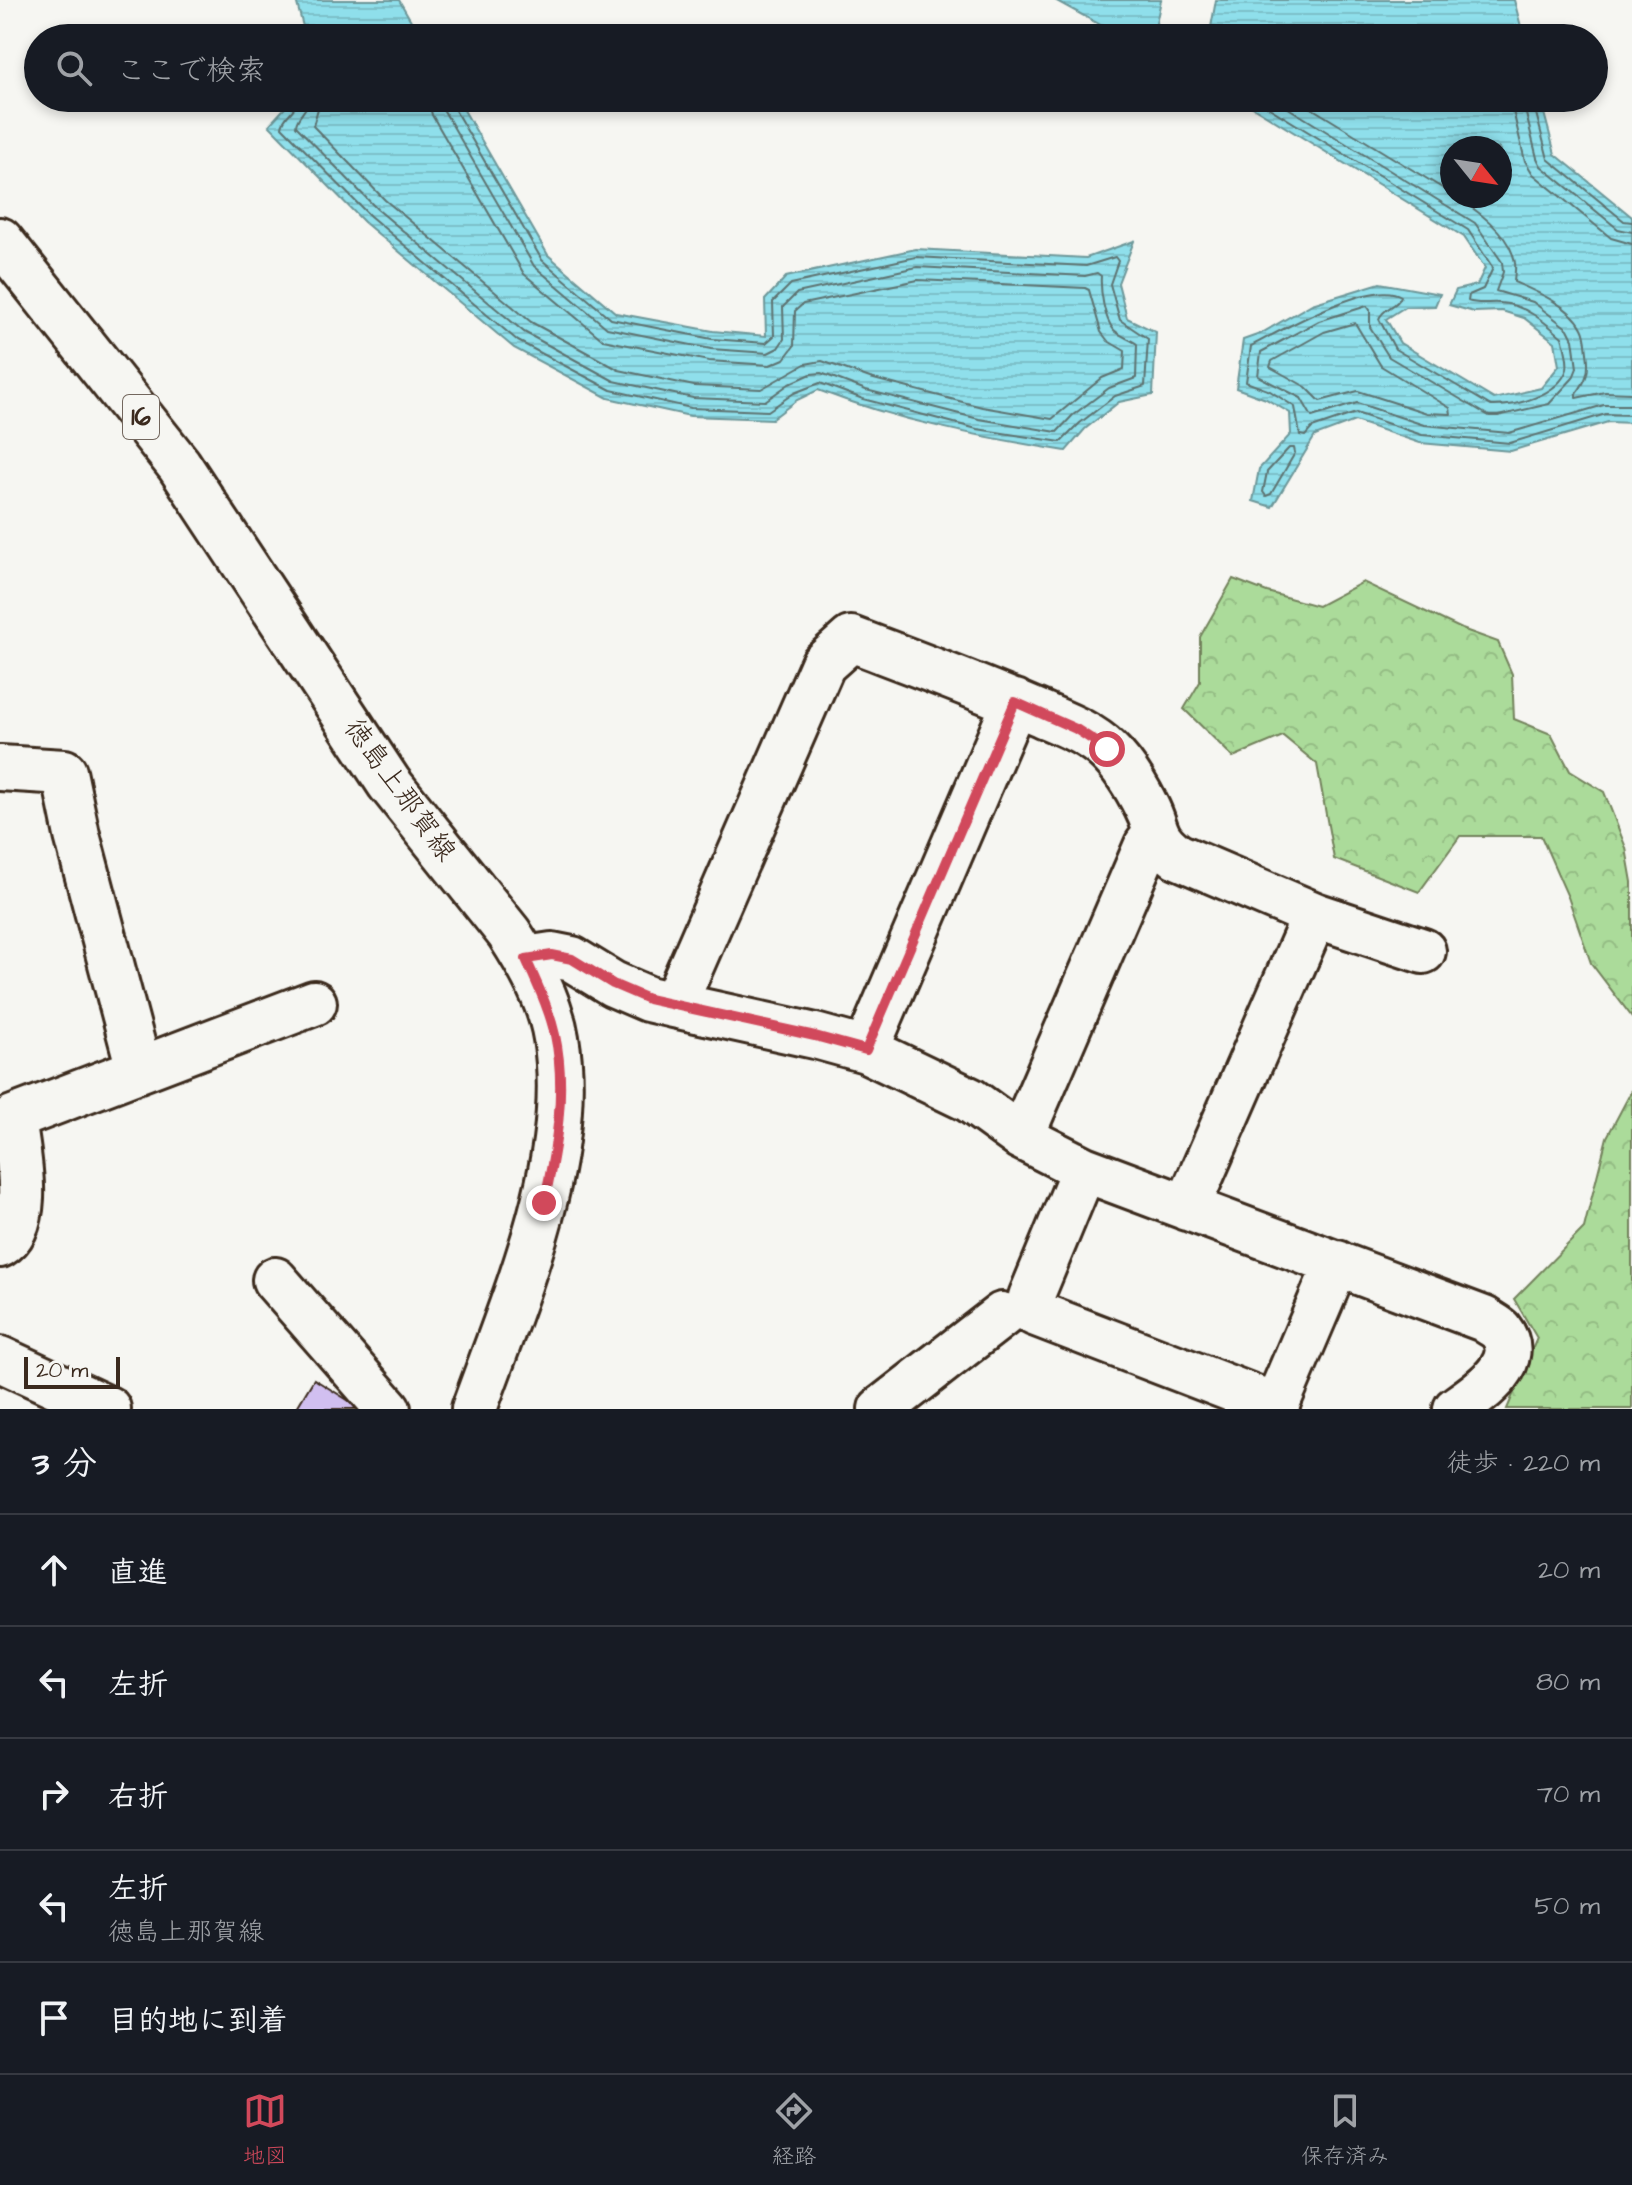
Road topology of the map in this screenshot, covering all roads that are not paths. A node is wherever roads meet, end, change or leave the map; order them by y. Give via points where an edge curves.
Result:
1 (0, 240) edge
2 (1015, 702) junction
3 (0, 768) edge
4 (1155, 835) junction
5 (1315, 915) junction
6 (1423, 951) dead end
7 (526, 959) junction
8 (314, 1003) dead end
9 (674, 1005) junction
10 (866, 1050) junction
11 (139, 1069) junction
12 (1021, 1137) junction
13 (1084, 1169) junction
14 (1187, 1208) junction
15 (0, 1245) edge
16 (1337, 1263) junction
17 (275, 1280) dead end
18 (1002, 1315) dead end
19 (0, 1359) edge
20 (108, 1409) edge
21 (388, 1409) edge
22 (474, 1409) edge
23 (881, 1409) edge
24 (1456, 1409) edge

1 - 7 street, 徳島上那賀線 / 16 via 179,465 389,783
2 - 4 street via 1107,749 1148,809
2 - 9 street via 851,639 823,664
2 - 10 street
3 - 11 street via 64,772
4 - 5 street via 1177,856
4 - 12 street
5 - 6 street
5 - 14 street
7 - 9 street via 572,959 613,984
7 - 22 street, 徳島上那賀線 / 16 via 556,1037 557,1144 544,1203
8 - 11 street
9 - 10 street
10 - 12 street via 970,1100
11 - 15 street via 13,1118 22,1210 8,1240
12 - 13 street
13 - 14 street
13 - 16 street via 1031,1297 1034,1313 1276,1406
14 - 16 street
16 - 24 street via 1484,1319 1500,1331 1508,1350 1501,1372
17 - 21 street
18 - 23 street
19 - 20 street

